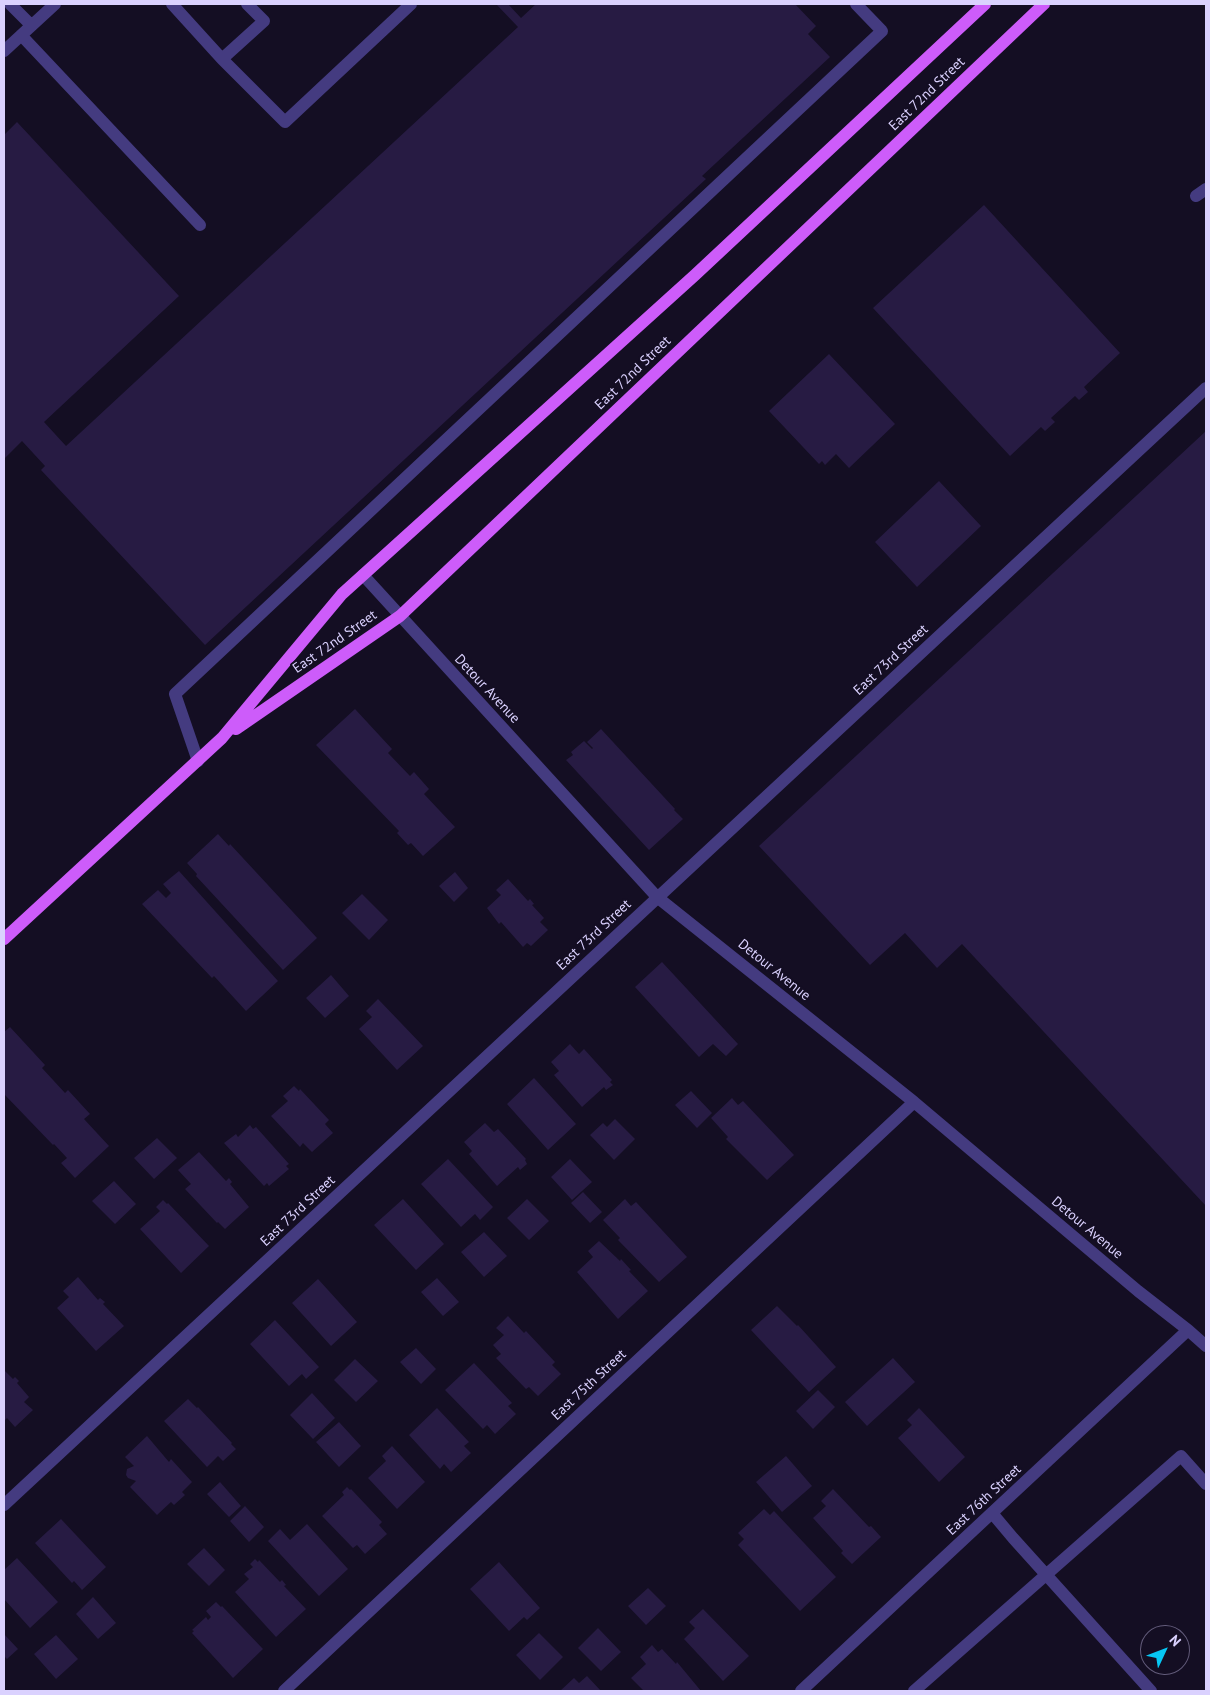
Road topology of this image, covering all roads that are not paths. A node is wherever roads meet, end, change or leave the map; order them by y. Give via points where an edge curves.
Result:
1 (10, 4) edge
2 (55, 4) edge
3 (172, 4) edge
4 (247, 4) edge
5 (411, 4) edge
6 (856, 4) edge
7 (985, 4) edge
8 (1044, 4) edge
9 (31, 26) junction
10 (21, 35) junction
11 (4, 51) edge
12 (222, 59) junction
13 (200, 225) dead end
14 (1206, 388) edge
15 (363, 575) junction
16 (400, 616) junction
17 (222, 738) junction
18 (198, 761) junction
19 (657, 897) junction
20 (4, 939) edge
21 (914, 1102) junction
22 (1188, 1330) junction
23 (1206, 1346) edge
24 (1206, 1484) edge
25 (4, 1505) edge
26 (992, 1513) junction
27 (1046, 1575) junction
28 (284, 1691) edge
29 (801, 1691) edge
30 (914, 1691) edge
31 (1151, 1691) edge

1 - 9 street
2 - 9 street
3 - 12 street
4 - 12 street via 264,21
5 - 12 street via 285,122
6 - 18 street via 882,31 175,694
7 - 15 main road, East 72nd Street via 702,268
8 - 16 main road, East 72nd Street
9 - 10 street
10 - 11 street
10 - 13 street
14 - 19 street, East 73rd Street
15 - 16 street, Detour Avenue
15 - 17 main road, East 72nd Street via 342,594
16 - 17 main road, East 72nd Street
16 - 19 street, Detour Avenue
17 - 18 main road, East 72nd Street
18 - 20 main road, East 72nd Street
19 - 21 street, Detour Avenue
19 - 25 street, East 73rd Street
21 - 22 street, Detour Avenue
21 - 28 street, East 75th Street
22 - 23 street, Detour Avenue
22 - 26 street, East 76th Street
24 - 27 street via 1181,1456
26 - 27 street
26 - 29 street, East 76th Street
27 - 30 street
27 - 31 street

